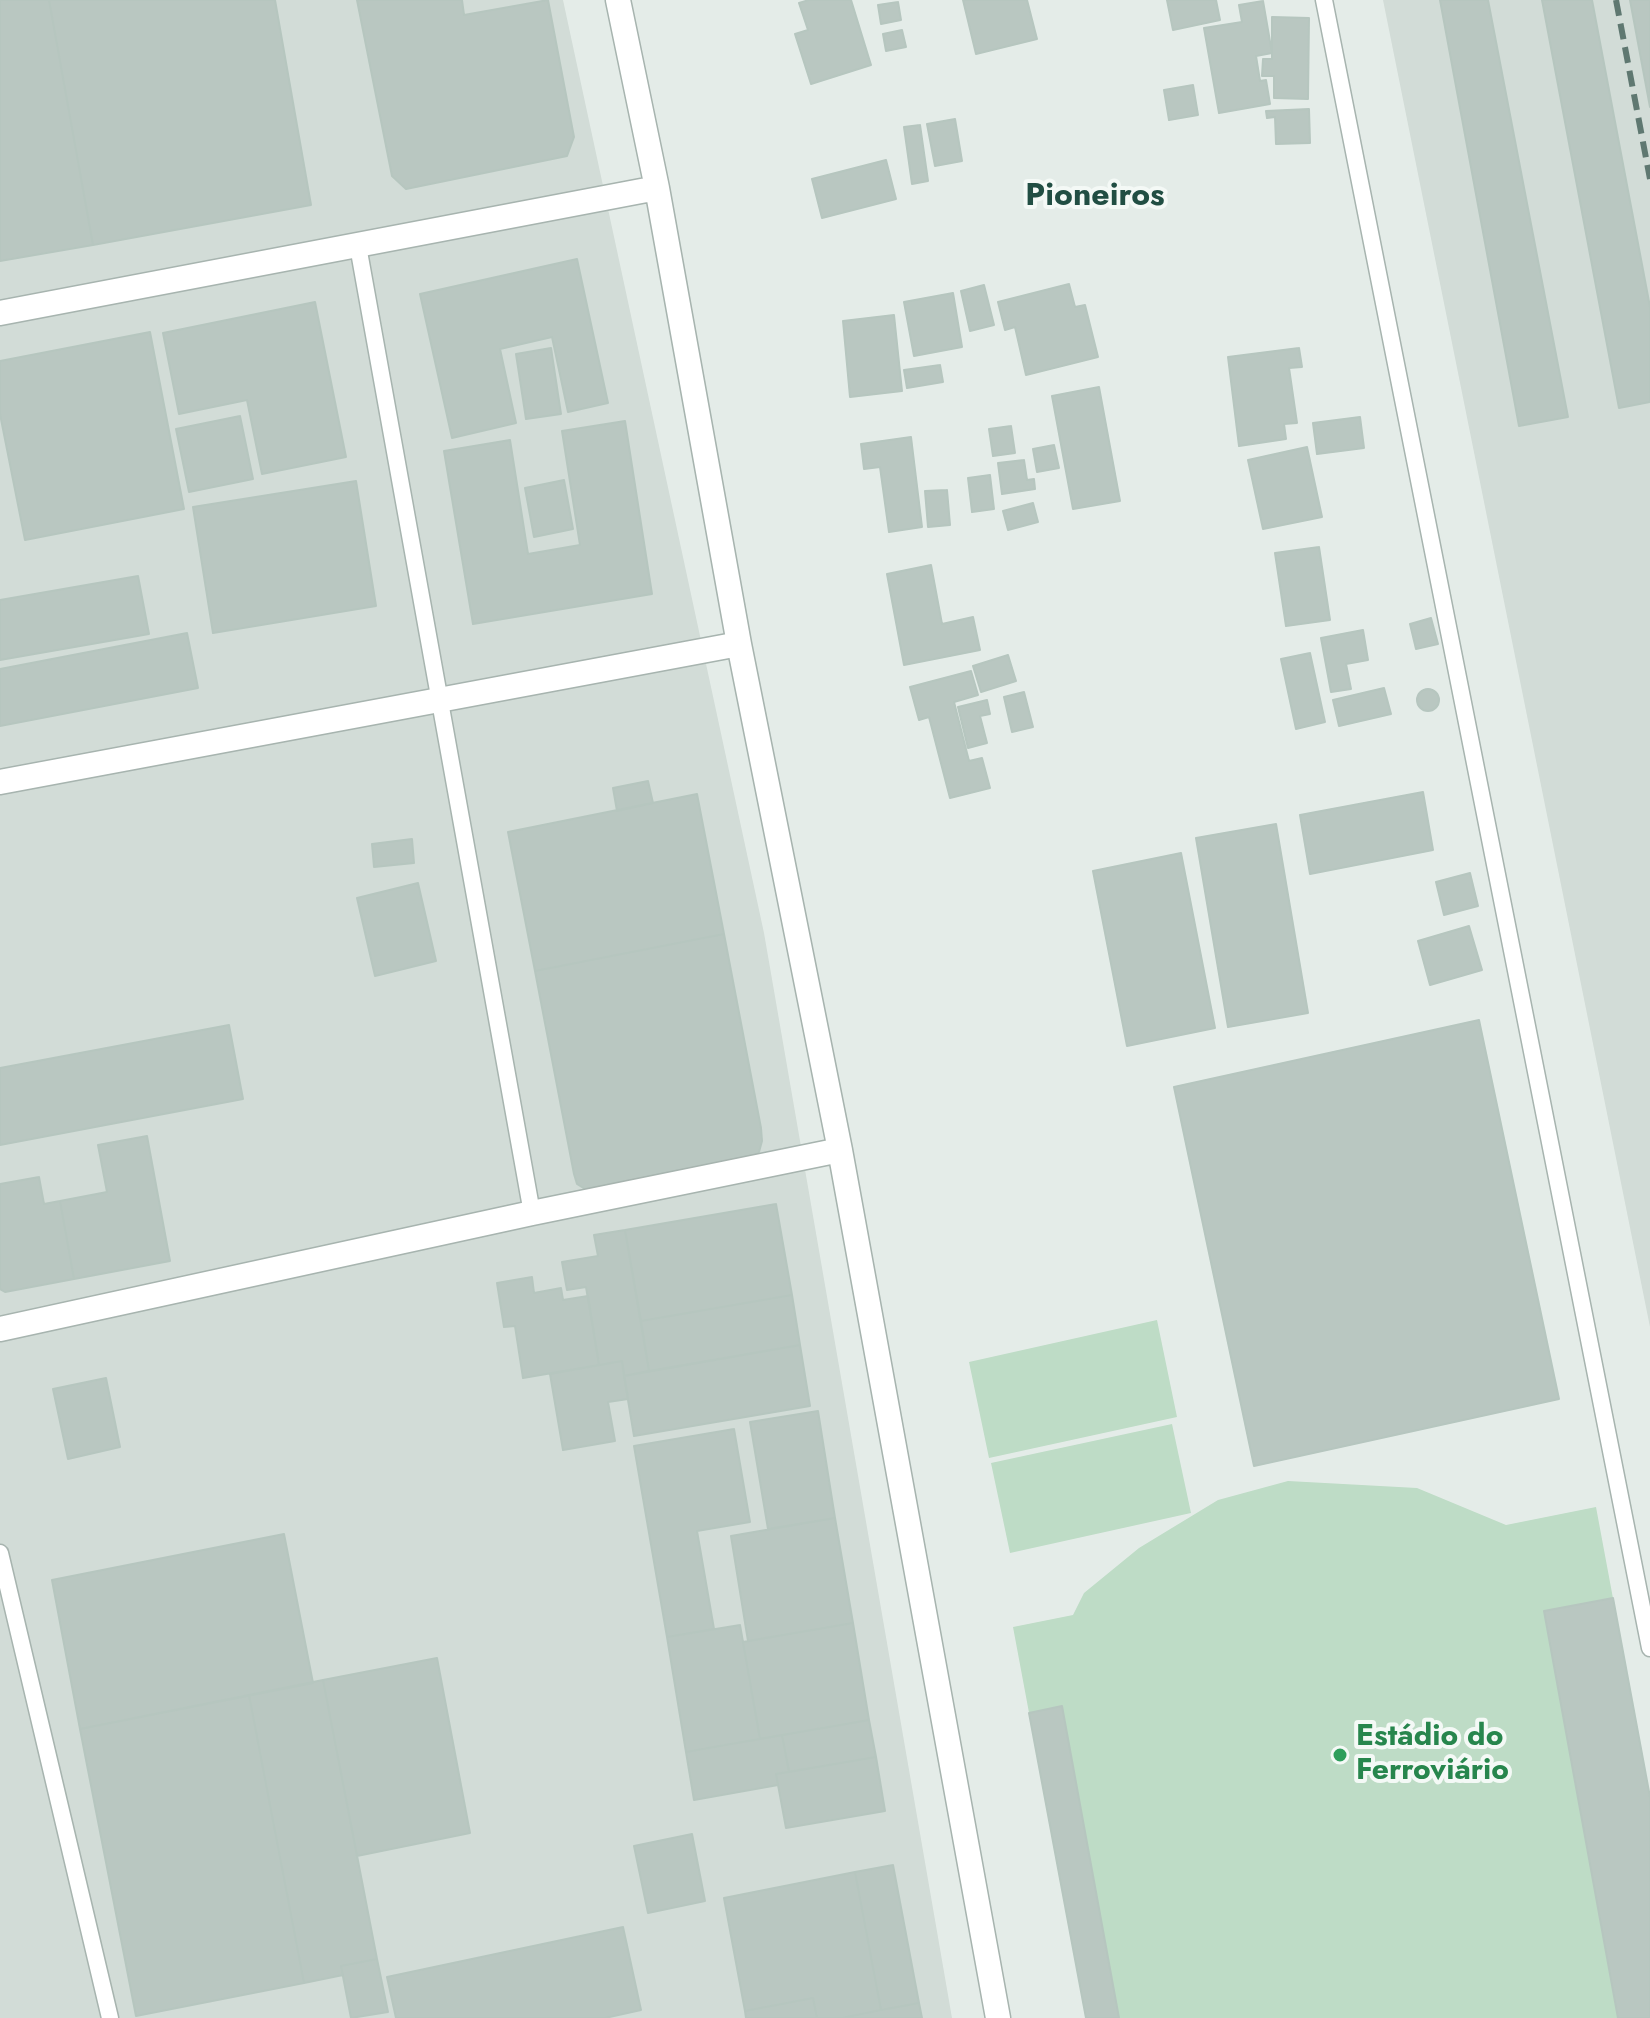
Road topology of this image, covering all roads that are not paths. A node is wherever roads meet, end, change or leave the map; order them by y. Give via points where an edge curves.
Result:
1 (618, 0) edge
2 (1324, 0) edge
3 (657, 188) junction
4 (358, 246) junction
5 (0, 313) edge
6 (739, 644) junction
7 (438, 700) junction
8 (0, 782) edge
9 (840, 1150) junction
10 (532, 1213) junction
11 (0, 1329) edge
12 (0, 1553) edge
13 (1650, 1648) edge
14 (110, 2018) edge
15 (998, 2018) edge

1 - 3 street
2 - 13 lane
3 - 4 street
3 - 6 street
4 - 5 street
4 - 7 lane
6 - 7 street
6 - 9 street
7 - 8 street
7 - 10 lane
9 - 10 street
9 - 15 street
10 - 11 street
12 - 14 lane

